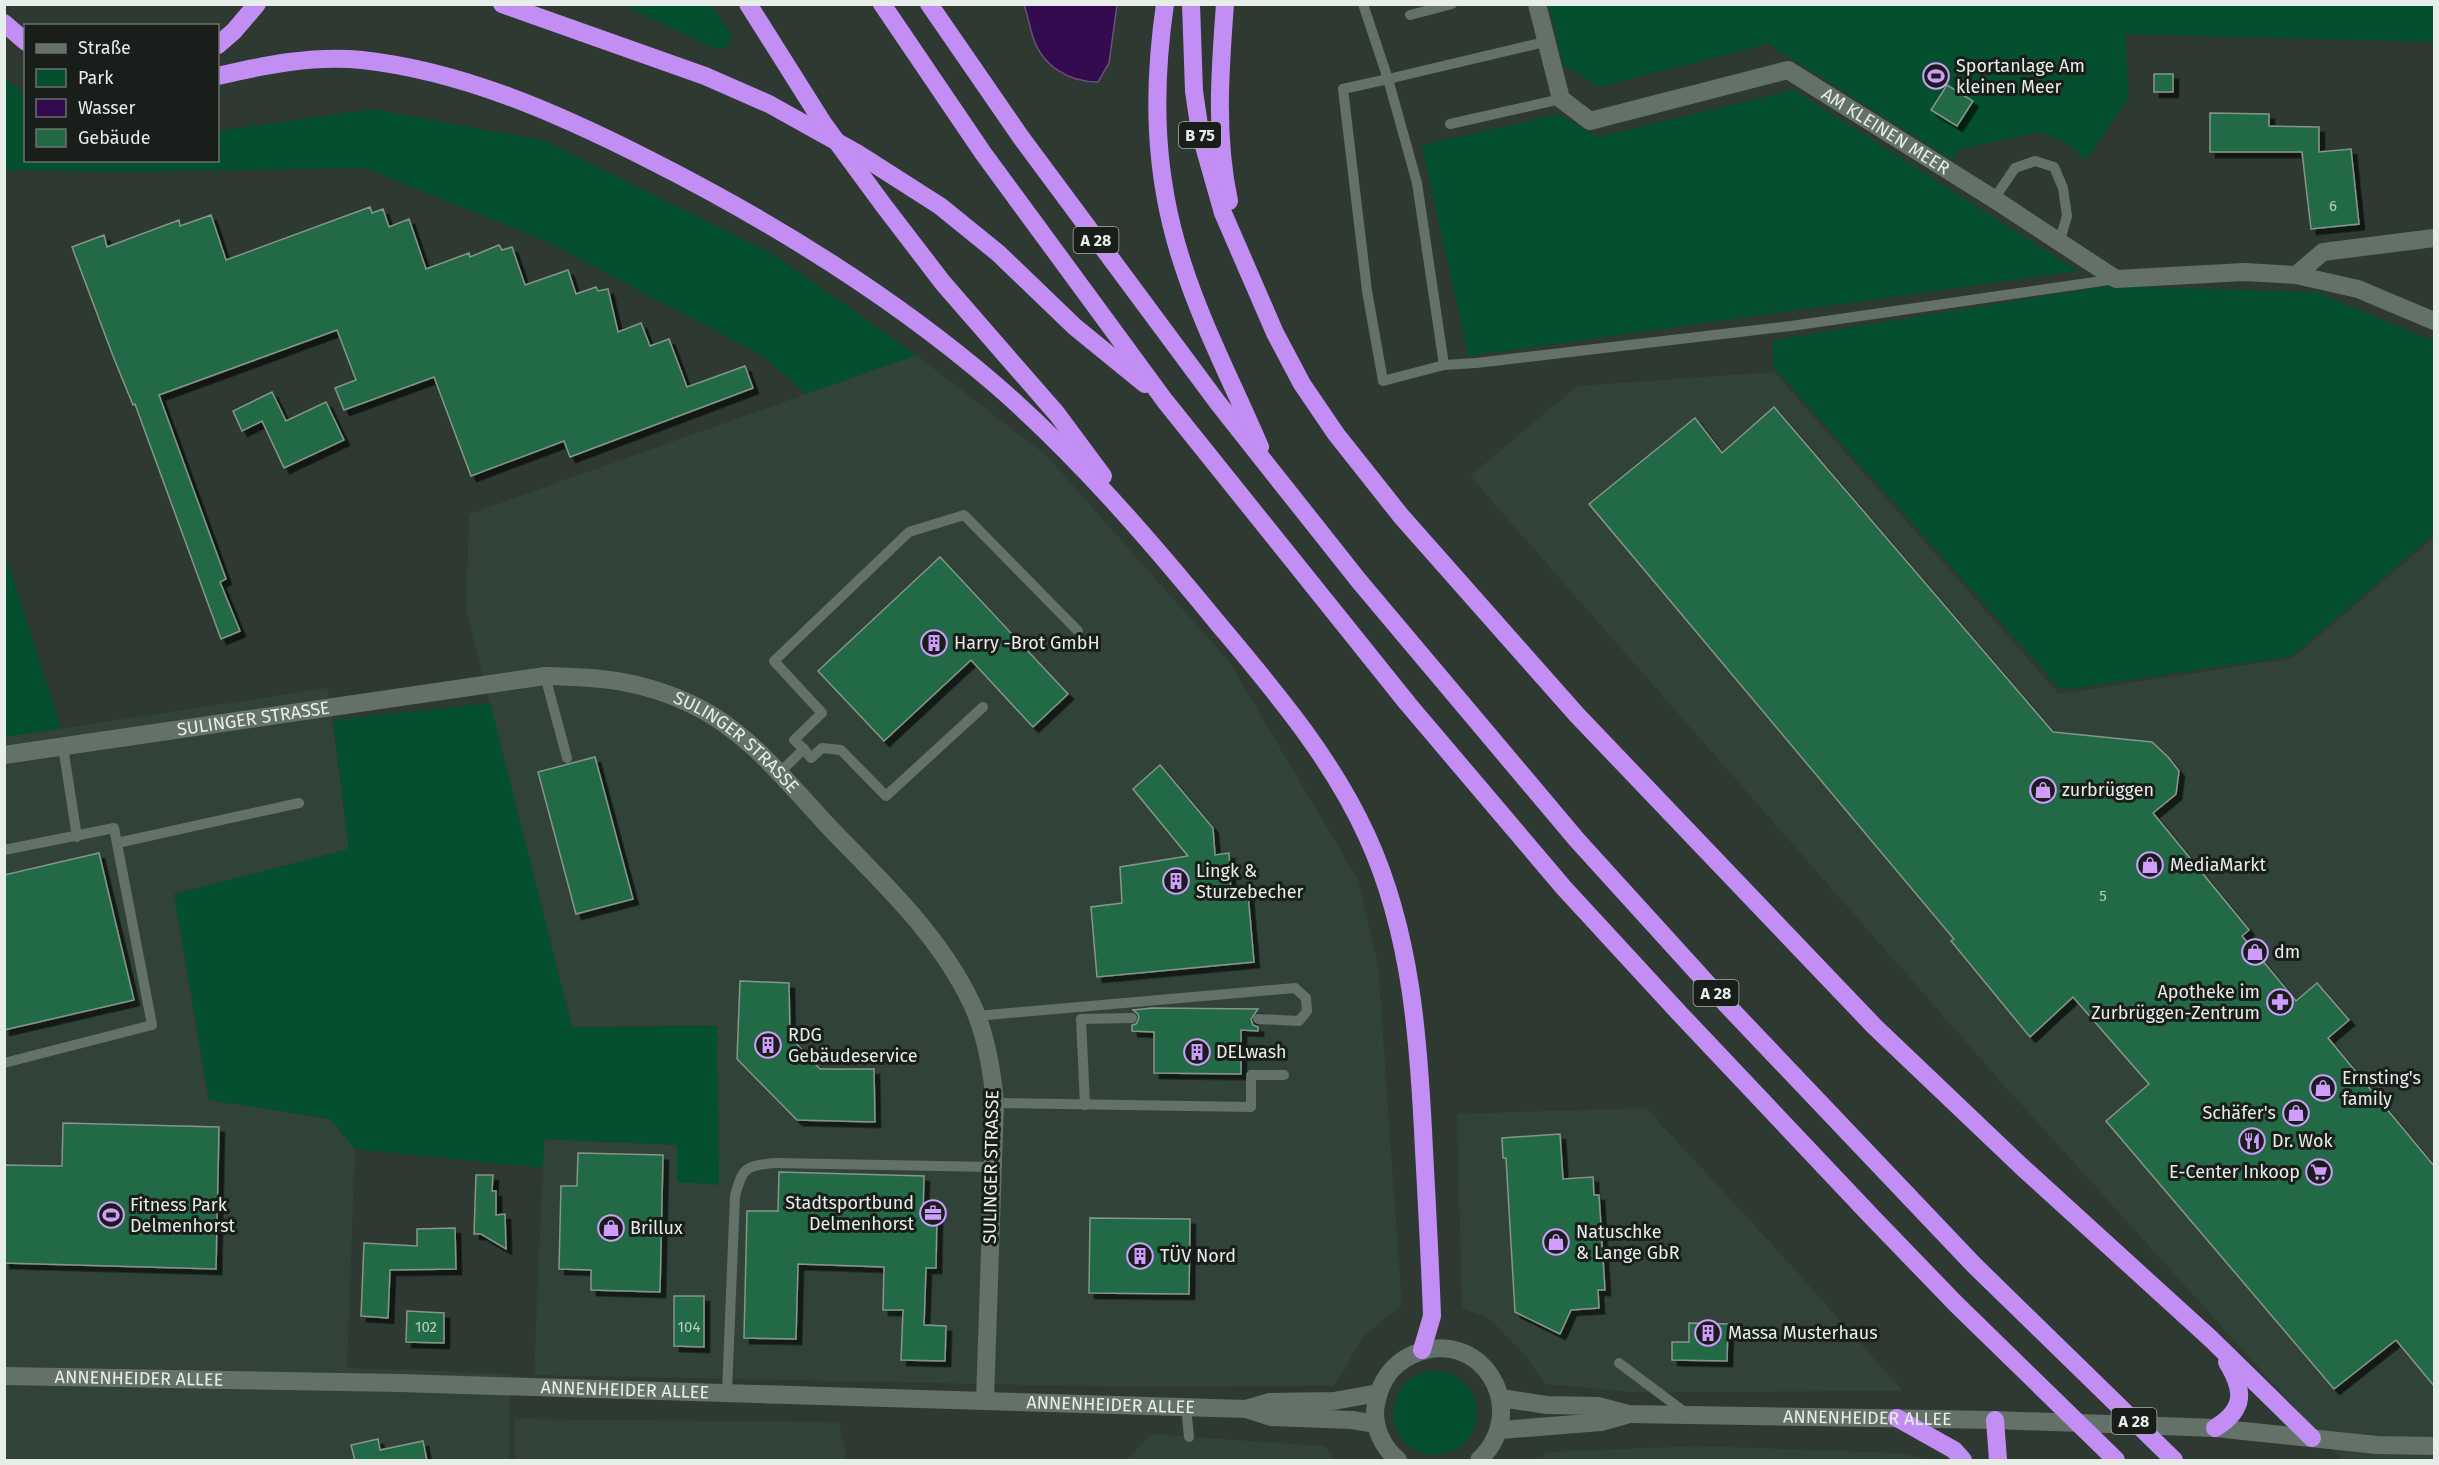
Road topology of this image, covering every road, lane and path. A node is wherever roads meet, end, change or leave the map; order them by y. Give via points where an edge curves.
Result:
1 (257, 4) edge
2 (502, 4) edge
3 (748, 4) edge
4 (882, 4) edge
5 (929, 4) edge
6 (1165, 4) edge
7 (1191, 4) edge
8 (1225, 4) edge
9 (1363, 4) edge
10 (1452, 4) edge
11 (1537, 4) edge
12 (1410, 15) dead end
13 (4, 23) edge
14 (24, 40) edge
15 (1545, 42) junction
16 (219, 44) edge
17 (219, 76) edge
18 (1388, 79) junction
19 (1561, 99) junction
20 (1450, 124) dead end
21 (1994, 199) junction
22 (2434, 238) edge
23 (2060, 240) junction
24 (1242, 258) junction
25 (2296, 275) junction
26 (2116, 279) junction
27 (2434, 321) edge
28 (1444, 365) junction
29 (1165, 400) junction
30 (1271, 471) junction
31 (1157, 550) junction
32 (1078, 631) dead end
33 (545, 676) junction
34 (983, 707) dead end
35 (63, 747) junction
36 (804, 749) junction
37 (4, 756) edge
38 (567, 758) dead end
39 (779, 773) junction
40 (299, 803) dead end
41 (77, 837) junction
42 (117, 843) junction
43 (4, 850) edge
44 (976, 1016) junction
45 (1132, 1018) dead end
46 (1258, 1019) dead end
47 (4, 1063) edge
48 (1284, 1075) dead end
49 (995, 1103) junction
50 (1085, 1105) junction
51 (993, 1167) junction
52 (2211, 1339) junction
53 (1422, 1350) junction
54 (1619, 1363) dead end
55 (4, 1376) edge
56 (727, 1392) junction
57 (1378, 1394) junction
58 (1501, 1398) junction
59 (985, 1400) junction
60 (1186, 1407) junction
61 (1246, 1408) junction
62 (1628, 1414) junction
63 (1688, 1414) junction
64 (1897, 1418) junction
65 (1995, 1420) junction
66 (1376, 1424) junction
67 (2216, 1428) junction
68 (1500, 1430) junction
69 (1189, 1437) dead end
70 (2312, 1438) junction
71 (2434, 1446) edge
72 (2114, 1458) edge
73 (2173, 1459) edge
74 (1398, 1461) edge
75 (1479, 1461) edge
76 (1964, 1461) edge
77 (1998, 1461) edge

1 - 16 highway
2 - 29 highway via 705,76 769,104 857,153 948,212 998,253 1075,327
3 - 31 highway via 823,123 943,283 1057,414
4 - 29 highway, A 28 via 983,153
5 - 30 highway, A 28 via 1089,231
6 - 30 highway via 1156,105 1171,222 1199,307
7 - 24 highway, B 75 via 1194,91 1200,132 1223,213
8 - 24 highway via 1220,132 1228,198
9 - 18 lane
10 - 12 lane
11 - 15 street
13 - 14 highway
15 - 18 lane
15 - 19 street
17 - 31 highway via 273,64 330,58 445,75 553,114 675,172 838,266 951,349 998,387 1101,486
18 - 28 lane via 1417,183
18 - 28 lane via 1343,90 1367,291 1383,381
19 - 20 lane
19 - 21 street, AM KLEINEN MEER via 1590,121 1788,70
21 - 23 street, AM KLEINEN MEER
21 - 23 lane via 2016,168 2035,160 2054,167 2063,188 2067,216
22 - 25 street via 2323,252
23 - 26 street, AM KLEINEN MEER
24 - 52 highway via 1302,384 1336,434 1401,516 1577,715 1875,1027
25 - 26 street via 2244,272
25 - 27 street via 2358,289
26 - 28 lane via 1779,327
29 - 72 highway, A 28 via 1408,704 1564,888 1871,1216
30 - 73 highway, A 28 via 1600,866 1974,1265
31 - 53 highway via 1296,718 1356,814 1382,874 1405,956 1420,1060 1432,1316
32 - 36 lane via 964,515 909,532 774,661 822,713 794,740
33 - 35 street, SULINGER STRASSE
33 - 38 lane
33 - 39 street, SULINGER STRASSE via 627,681 666,694 708,713 753,747
34 - 36 lane via 886,796 841,750 822,748 811,758
35 - 37 street, SULINGER STRASSE
35 - 41 lane
36 - 39 lane
39 - 44 street, SULINGER STRASSE via 931,936
40 - 42 lane
41 - 42 lane via 114,828
41 - 43 lane
42 - 47 lane via 152,1025
44 - 46 lane via 1295,988 1306,998 1307,1011 1299,1021
44 - 49 street, SULINGER STRASSE via 993,1078
45 - 50 lane via 1081,1019
48 - 50 lane via 1251,1075 1251,1107
49 - 50 lane
49 - 51 street, SULINGER STRASSE
51 - 56 lane via 776,1163 745,1169 735,1196
51 - 59 street, SULINGER STRASSE
52 - 67 highway via 2237,1381 2241,1398 2236,1411
52 - 70 highway
53 - 57 street via 1402,1359 1387,1374
53 - 58 street via 1454,1350 1470,1356 1494,1380
54 - 63 lane
55 - 56 street, ANNENHEIDER ALLEE
56 - 59 street, ANNENHEIDER ALLEE
57 - 61 street, ANNENHEIDER ALLEE via 1334,1401 1270,1402
57 - 66 street
58 - 62 street, ANNENHEIDER ALLEE via 1547,1405 1598,1406
58 - 68 street
59 - 60 street, ANNENHEIDER ALLEE
60 - 61 street, ANNENHEIDER ALLEE
60 - 69 lane
61 - 66 street, ANNENHEIDER ALLEE via 1271,1417
62 - 63 street, ANNENHEIDER ALLEE
62 - 68 street, ANNENHEIDER ALLEE via 1601,1422
63 - 64 street, ANNENHEIDER ALLEE
64 - 65 street, ANNENHEIDER ALLEE
64 - 76 highway via 1954,1450
65 - 67 street, ANNENHEIDER ALLEE
65 - 77 highway
66 - 74 street via 1386,1448
67 - 70 street, ANNENHEIDER ALLEE
68 - 75 street
70 - 71 street, ANNENHEIDER ALLEE

